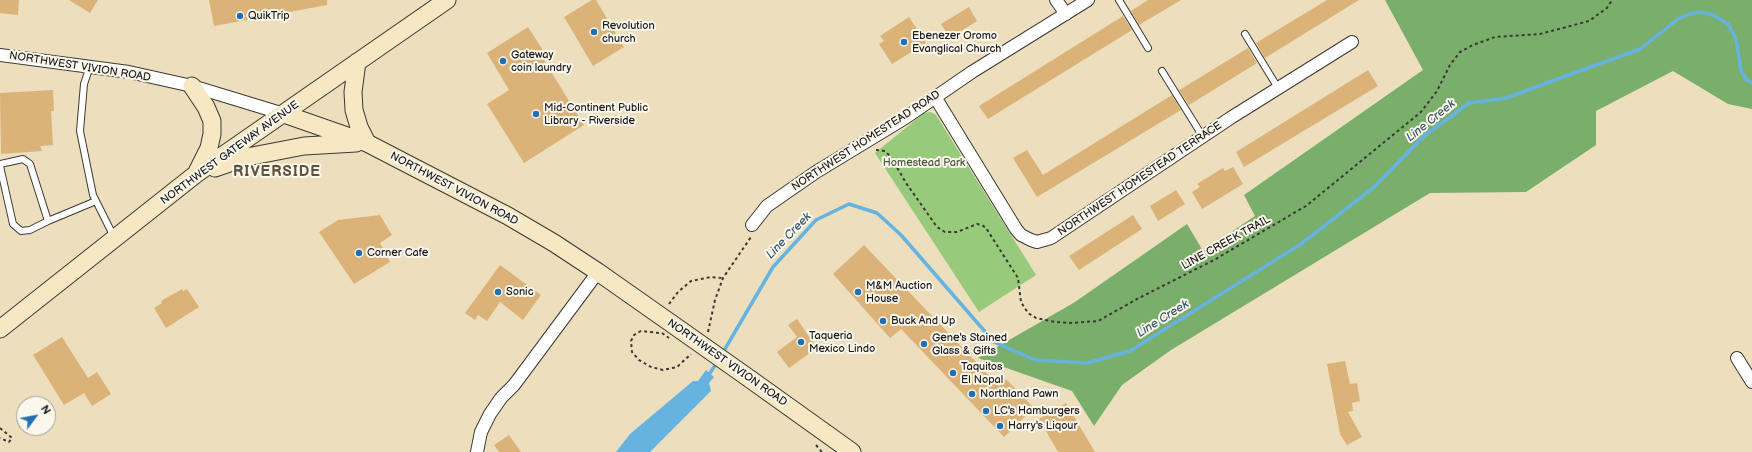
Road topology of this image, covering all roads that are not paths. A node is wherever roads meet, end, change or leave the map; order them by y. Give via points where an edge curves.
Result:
1 (447, 0) edge
2 (1056, 0) edge
3 (1088, 0) edge
4 (1119, 0) edge
5 (1066, 14) junction
6 (1245, 34) dead end
7 (1352, 42) dead end
8 (1148, 48) dead end
9 (0, 55) edge
10 (357, 62) junction
11 (90, 66) junction
12 (1162, 70) dead end
13 (192, 86) junction
14 (1278, 88) junction
15 (935, 97) junction
16 (284, 114) junction
17 (1203, 137) junction
18 (367, 143) junction
19 (0, 165) edge
20 (196, 174) junction
21 (96, 201) junction
22 (48, 221) junction
23 (752, 229) road end
24 (115, 239) junction
25 (598, 272) junction
26 (0, 330) edge
27 (1737, 358) dead end
28 (1752, 382) edge
29 (477, 452) edge
30 (852, 452) edge

1 - 10 main road, NORTHWEST GATEWAY AVENUE
2 - 5 street
3 - 5 street, NORTHWEST HOMESTEAD ROAD
4 - 8 lane
5 - 15 street, NORTHWEST HOMESTEAD ROAD
6 - 14 lane
7 - 14 street, NORTHWEST HOMESTEAD TERRACE
9 - 11 street, NORTHWEST VIVION ROAD
10 - 16 main road, NORTHWEST GATEWAY AVENUE
10 - 18 main road via 353,92 354,110
11 - 13 street, NORTHWEST VIVION ROAD
11 - 21 lane via 84,84 80,132
12 - 17 lane
13 - 16 street, NORTHWEST VIVION ROAD
13 - 20 main road via 212,120 209,148
14 - 17 street, NORTHWEST HOMESTEAD TERRACE
15 - 17 street, NORTHWEST HOMESTEAD TERRACE via 1016,229 1021,235 1037,242 1051,238
15 - 23 street, NORTHWEST HOMESTEAD ROAD via 786,192 767,206
16 - 18 main road, NORTHWEST VIVION ROAD
16 - 20 main road, NORTHWEST GATEWAY AVENUE
18 - 20 main road via 304,146 247,157
18 - 25 main road, NORTHWEST VIVION ROAD via 508,216
19 - 22 lane via 23,159 30,164
19 - 22 lane via 13,224 21,231 30,230
20 - 24 main road, NORTHWEST GATEWAY AVENUE
21 - 22 lane
21 - 24 lane
24 - 26 main road, NORTHWEST GATEWAY AVENUE
25 - 29 street via 490,414
25 - 30 main road, NORTHWEST VIVION ROAD, bridge
27 - 28 street

